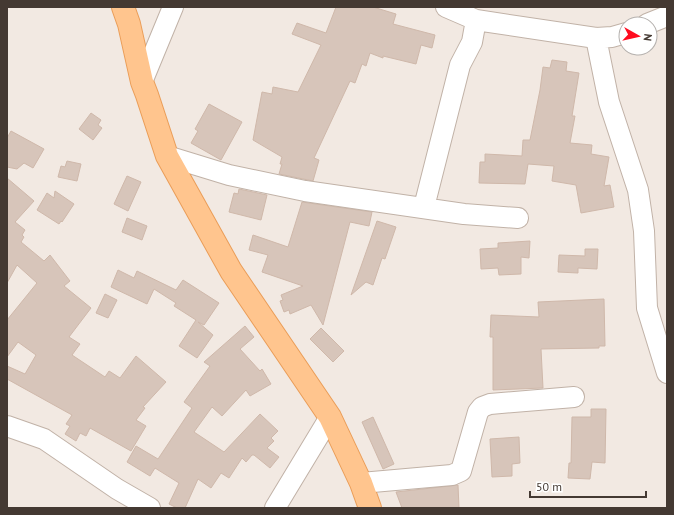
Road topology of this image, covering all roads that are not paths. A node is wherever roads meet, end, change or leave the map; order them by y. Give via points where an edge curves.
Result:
1 (123, 7) edge
2 (173, 7) edge
3 (446, 7) edge
4 (476, 20) junction
5 (618, 35) edge
6 (596, 38) junction
7 (142, 82) junction
8 (167, 156) junction
9 (424, 207) junction
10 (518, 218) dead end
11 (667, 373) edge
12 (574, 397) dead end
13 (330, 417) junction
14 (7, 426) edge
15 (361, 483) junction
16 (118, 489) junction
17 (124, 508) edge
18 (150, 508) edge
19 (275, 508) edge
20 (370, 508) edge

1 - 7 main road
2 - 7 street
3 - 4 street
4 - 6 street
4 - 9 street via 472,42 460,65
5 - 6 street
6 - 11 street via 609,102 638,190 644,231 647,308
7 - 8 main road
8 - 9 street via 228,175 305,191
8 - 13 main road via 231,271
9 - 10 street via 464,214
12 - 15 street via 490,404 482,407 478,412 461,471 452,475
13 - 15 main road
13 - 19 street
14 - 16 street via 44,438
15 - 20 main road
16 - 17 street
16 - 18 street

